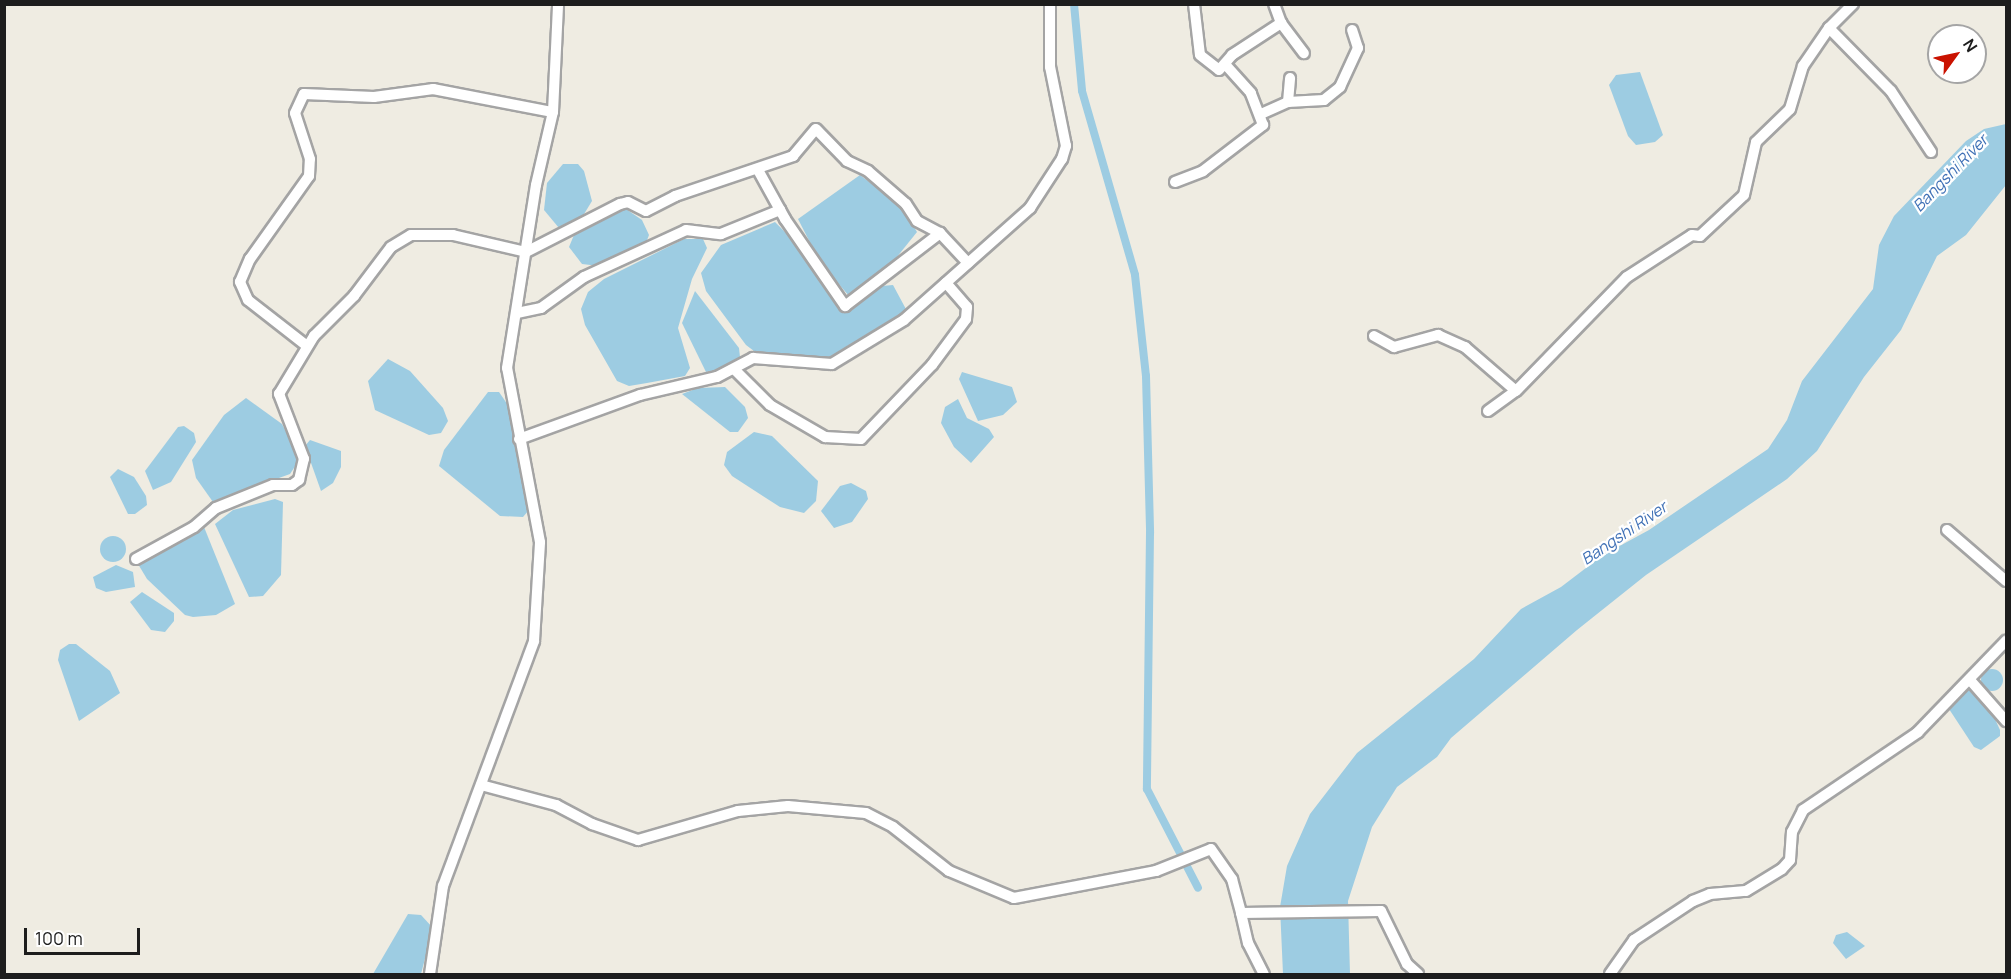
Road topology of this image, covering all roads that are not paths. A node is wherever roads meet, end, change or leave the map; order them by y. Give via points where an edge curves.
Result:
1 (558, 4) edge
2 (1050, 4) edge
3 (1194, 4) edge
4 (1274, 4) edge
5 (1853, 4) edge
6 (1281, 23) junction
7 (1829, 28) junction
8 (1352, 30) dead end
9 (1304, 52) dead end
10 (1226, 65) junction
11 (1290, 78) dead end
12 (1288, 102) junction
13 (553, 112) junction
14 (1261, 114) junction
15 (1930, 152) dead end
16 (759, 170) junction
17 (1174, 182) dead end
18 (780, 210) junction
19 (940, 233) junction
20 (526, 252) junction
21 (968, 262) junction
22 (946, 283) junction
23 (517, 313) junction
24 (1374, 336) dead end
25 (308, 346) junction
26 (735, 370) junction
27 (1516, 391) junction
28 (1488, 411) dead end
29 (519, 439) junction
30 (1947, 530) dead end
31 (136, 559) dead end
32 (2007, 581) edge
33 (2007, 641) edge
34 (1970, 680) junction
35 (2007, 722) edge
36 (481, 785) junction
37 (1244, 913) junction
38 (430, 975) edge
39 (1264, 975) edge
40 (1418, 975) edge
41 (1610, 975) edge

1 - 13 street
2 - 21 street via 1050,67 1065,152 1038,200
3 - 10 street via 1200,55 1216,69
4 - 6 street
5 - 7 street
6 - 9 street
6 - 10 street via 1232,55
7 - 15 street via 1891,91
7 - 27 street via 1803,66 1790,109 1756,141 1744,195 1700,236 1692,235 1627,277
8 - 12 street via 1359,48 1340,87 1324,100
10 - 14 street via 1251,93
11 - 12 street
12 - 14 street
13 - 20 street
13 - 25 street via 433,89 374,97 304,94 295,113 310,159 309,177 250,259 240,282 248,300
14 - 17 street via 1261,129 1203,171
16 - 18 street
16 - 19 street via 793,156 816,129 847,161 864,168 906,204 917,221
16 - 20 street via 675,196 646,211 628,202 620,204
18 - 19 street via 845,306
18 - 23 street via 721,234 686,230 584,278 541,308
19 - 21 street
20 - 23 street
20 - 25 street via 453,235 411,235 391,247
21 - 22 street
22 - 26 street via 883,336 832,364 753,358
22 - 26 street via 967,307 966,319 932,365 861,439 825,437 770,405
23 - 29 street via 507,368
24 - 27 street via 1394,347 1438,335 1465,347
25 - 31 street via 279,394 304,459 299,480 292,485 273,485 216,508 202,522
26 - 29 street via 576,416
27 - 28 street
29 - 36 street via 540,542 536,625 521,686
30 - 32 street
33 - 34 street
34 - 35 street
34 - 41 street via 1918,732 1803,810 1792,832 1790,860 1778,872 1746,891 1710,894 1693,901 1634,940
36 - 37 street via 556,805 638,840 738,811 788,806 866,813 893,827 949,871 1014,898 1156,871 1216,850
36 - 38 street via 443,886
37 - 39 street via 1245,937
37 - 40 street via 1384,912 1390,934

